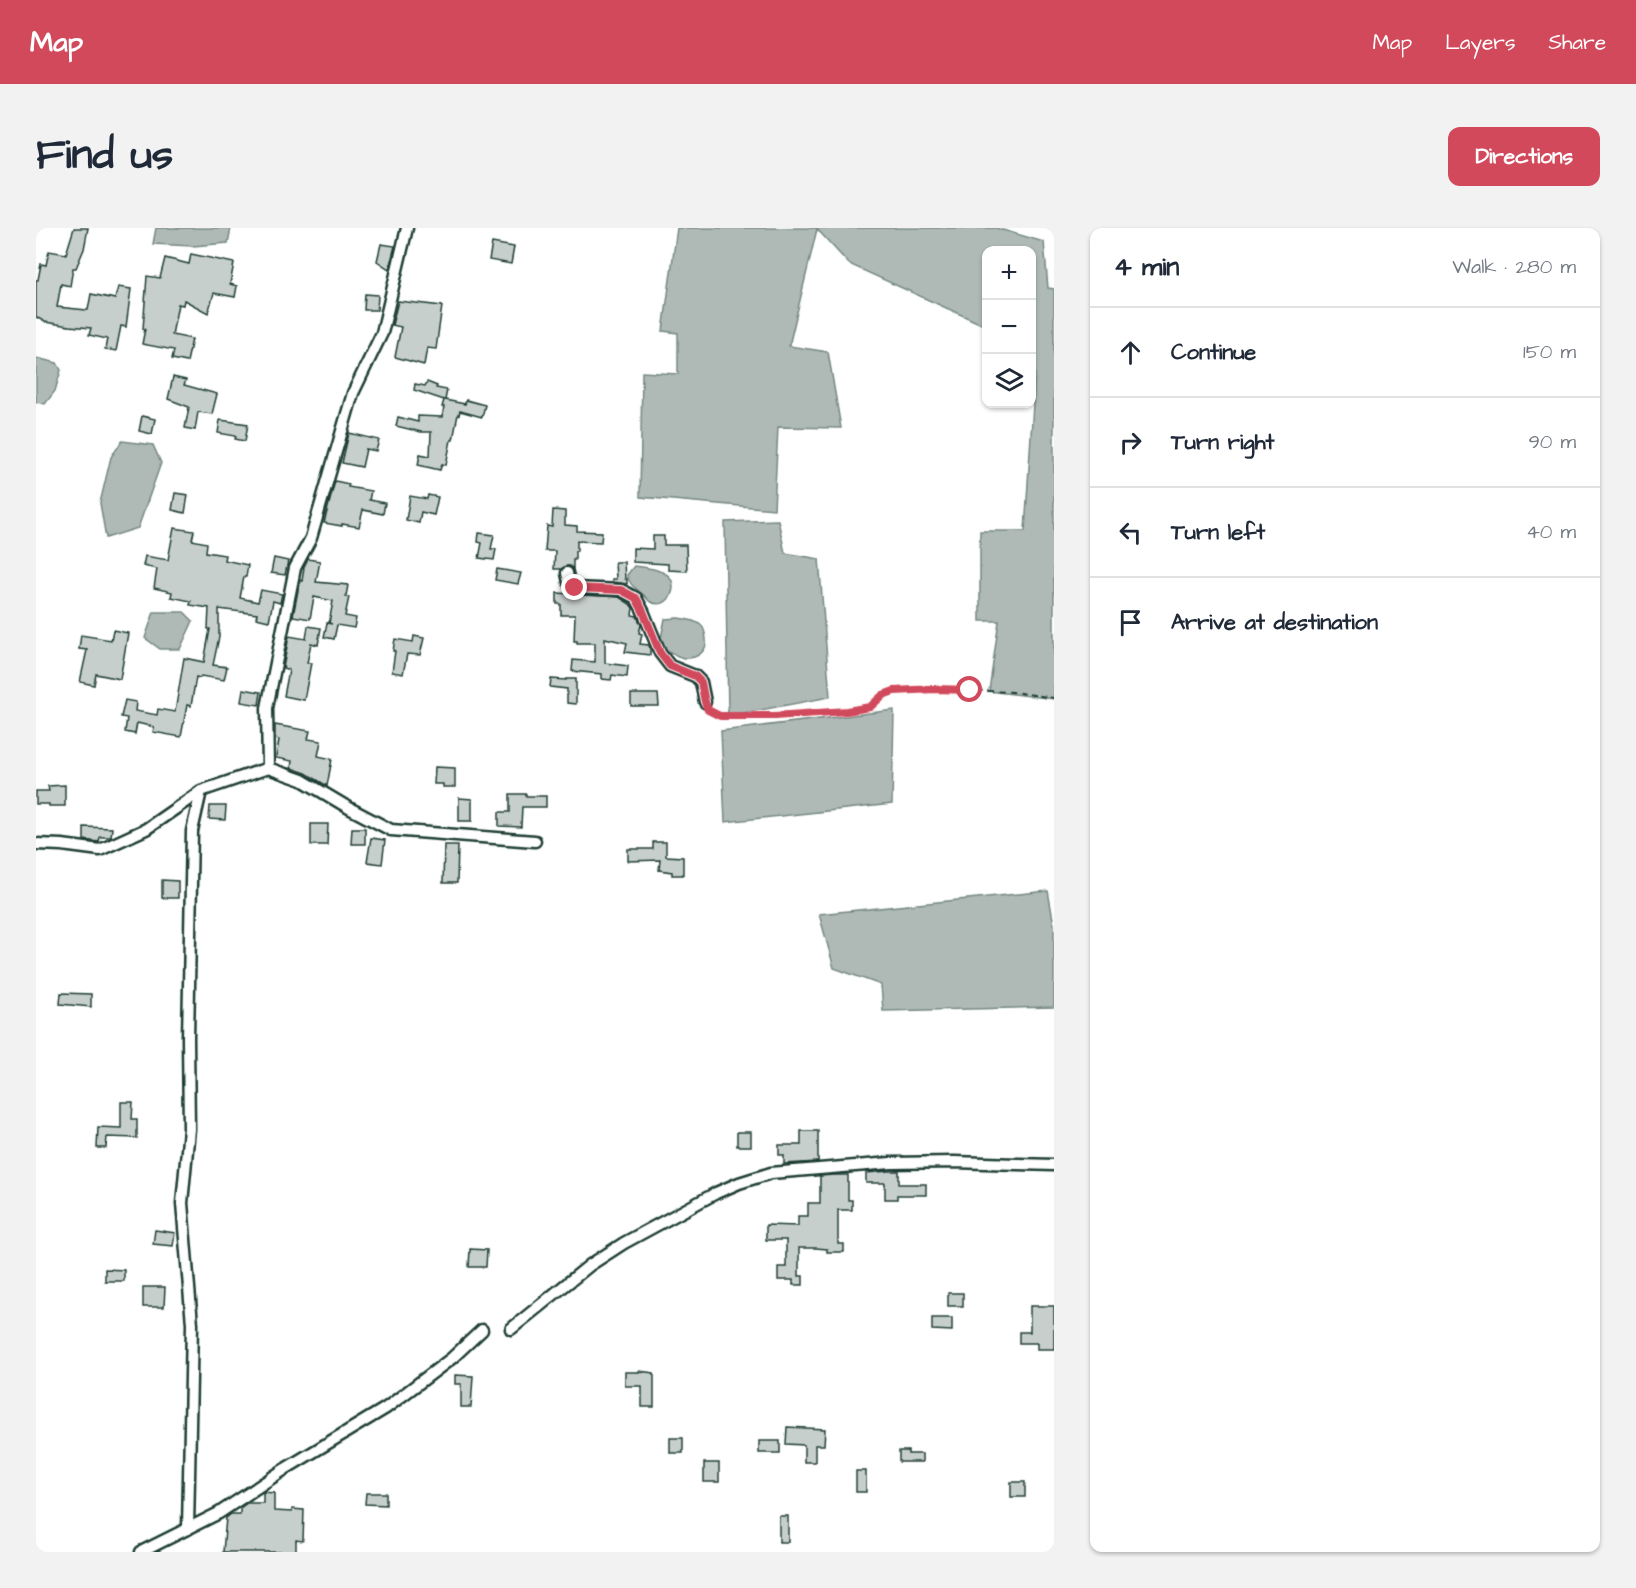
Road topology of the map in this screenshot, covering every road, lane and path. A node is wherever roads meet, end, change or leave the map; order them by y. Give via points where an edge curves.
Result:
1 (407, 228) edge
2 (567, 573) dead end
3 (1054, 699) edge
4 (705, 702) joint
5 (268, 768) junction
6 (201, 791) junction
7 (535, 841) dead end
8 (36, 844) edge
9 (1054, 1165) edge
10 (511, 1329) dead end
11 (482, 1330) dead end
12 (188, 1529) junction
13 (141, 1552) edge

1 - 5 street via 382,333 353,393 311,538 295,568 267,708
2 - 4 street via 568,582 575,588 621,590 636,598 660,653 670,666 701,682
3 - 4 path via 970,690 894,691 870,707 774,716 720,716 708,710
5 - 6 street
5 - 7 street via 302,780 390,830
6 - 8 street via 147,829 100,850
6 - 12 street via 192,831 189,1129 182,1203 192,1324
9 - 10 street via 891,1163 771,1173 716,1193 624,1243 590,1265
11 - 12 street via 453,1359 387,1408
12 - 13 street

